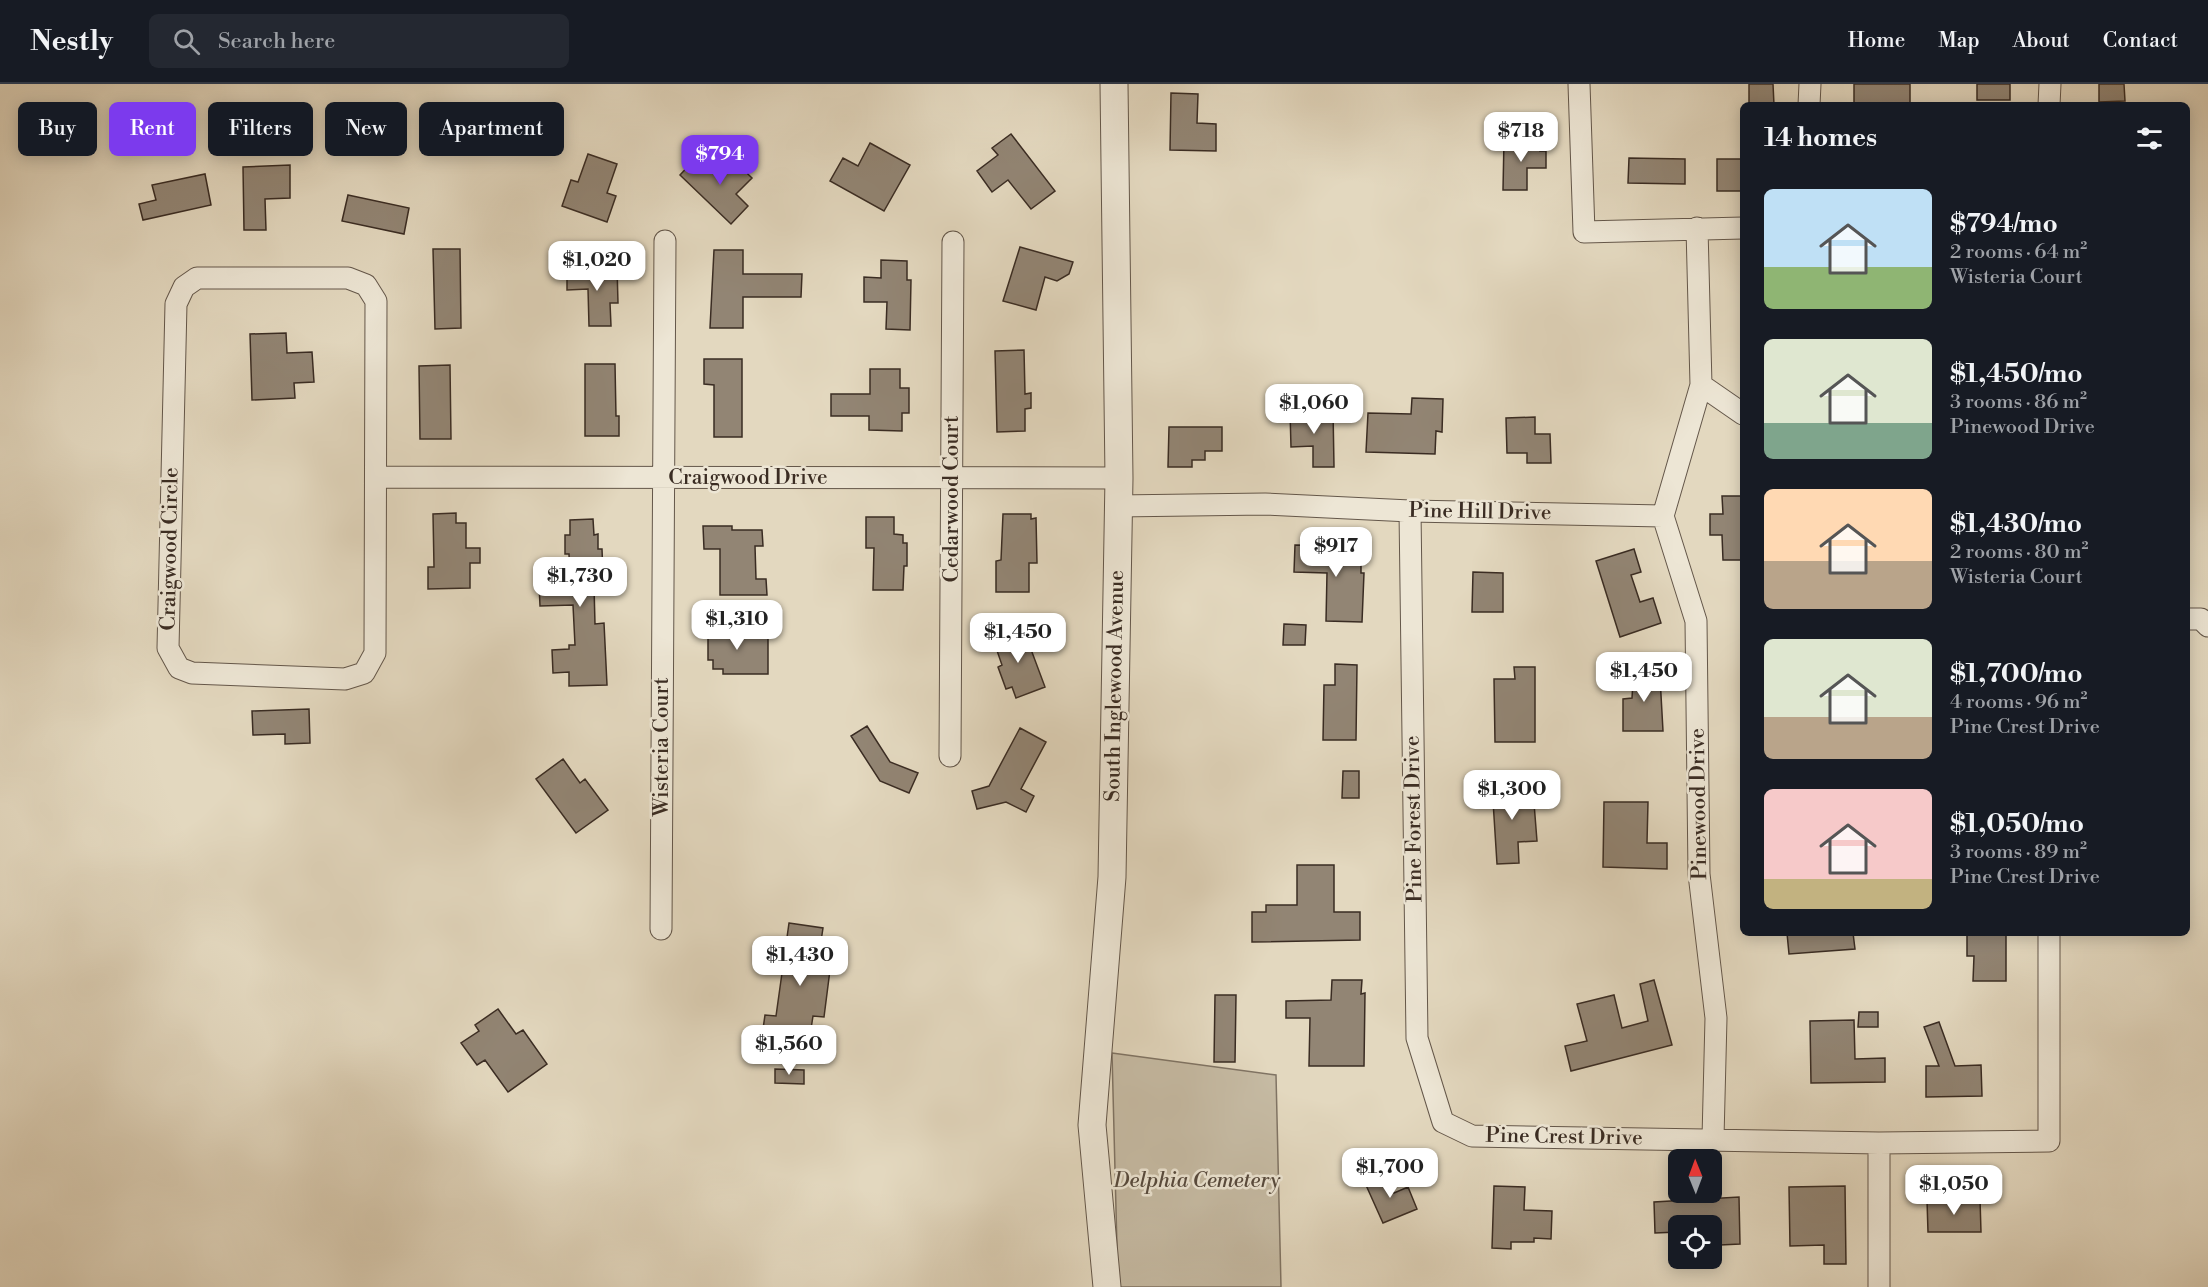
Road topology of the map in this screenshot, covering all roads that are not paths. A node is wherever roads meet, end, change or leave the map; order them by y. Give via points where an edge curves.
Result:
1 (1114, 84) edge
2 (1579, 84) edge
3 (1810, 84) edge
4 (2050, 84) edge
5 (1809, 102) edge
6 (2049, 102) edge
7 (1697, 228) junction
8 (1740, 228) edge
9 (665, 241) dead end
10 (953, 243) dead end
11 (1701, 385) junction
12 (1740, 412) edge
13 (376, 477) junction
14 (664, 478) junction
15 (952, 478) junction
16 (1119, 478) junction
17 (1118, 506) junction
18 (1410, 511) junction
19 (1663, 516) junction
20 (2190, 619) edge
21 (2208, 626) edge
22 (950, 756) dead end
23 (661, 929) dead end
24 (2049, 936) edge
25 (1443, 1122) joint
26 (1713, 1138) junction
27 (1879, 1143) junction
28 (1107, 1287) edge
29 (1878, 1287) edge

1 - 16 street, South Inglewood Avenue
2 - 7 street via 1584,232
3 - 5 street
4 - 6 street
7 - 8 street
7 - 11 street
9 - 14 street, Wisteria Court
10 - 15 street, Cedarwood Court
11 - 12 street
11 - 19 street
13 - 13 street, Craigwood Circle via 375,653 364,673 345,679 192,673 179,668 168,648 176,304 184,287 197,278 348,278 366,285 376,301
13 - 14 street, Craigwood Drive
14 - 15 street, Craigwood Drive
14 - 23 street, Wisteria Court
15 - 16 street, Craigwood Drive
15 - 22 street, Cedarwood Court
16 - 17 street, South Inglewood Avenue
17 - 18 street, Pine Hill Drive via 1265,504
17 - 28 street, South Inglewood Avenue via 1112,877 1092,1125
18 - 19 street, Pine Hill Drive
18 - 25 street, Pine Forest Drive via 1418,1038
19 - 26 street, Pinewood Drive via 1696,621 1699,874 1716,1018
20 - 21 street via 2200,619
24 - 27 street, Pine Crest Drive via 2049,1141
25 - 26 street, Pine Crest Drive via 1473,1136
26 - 27 street, Pine Crest Drive
27 - 29 street

